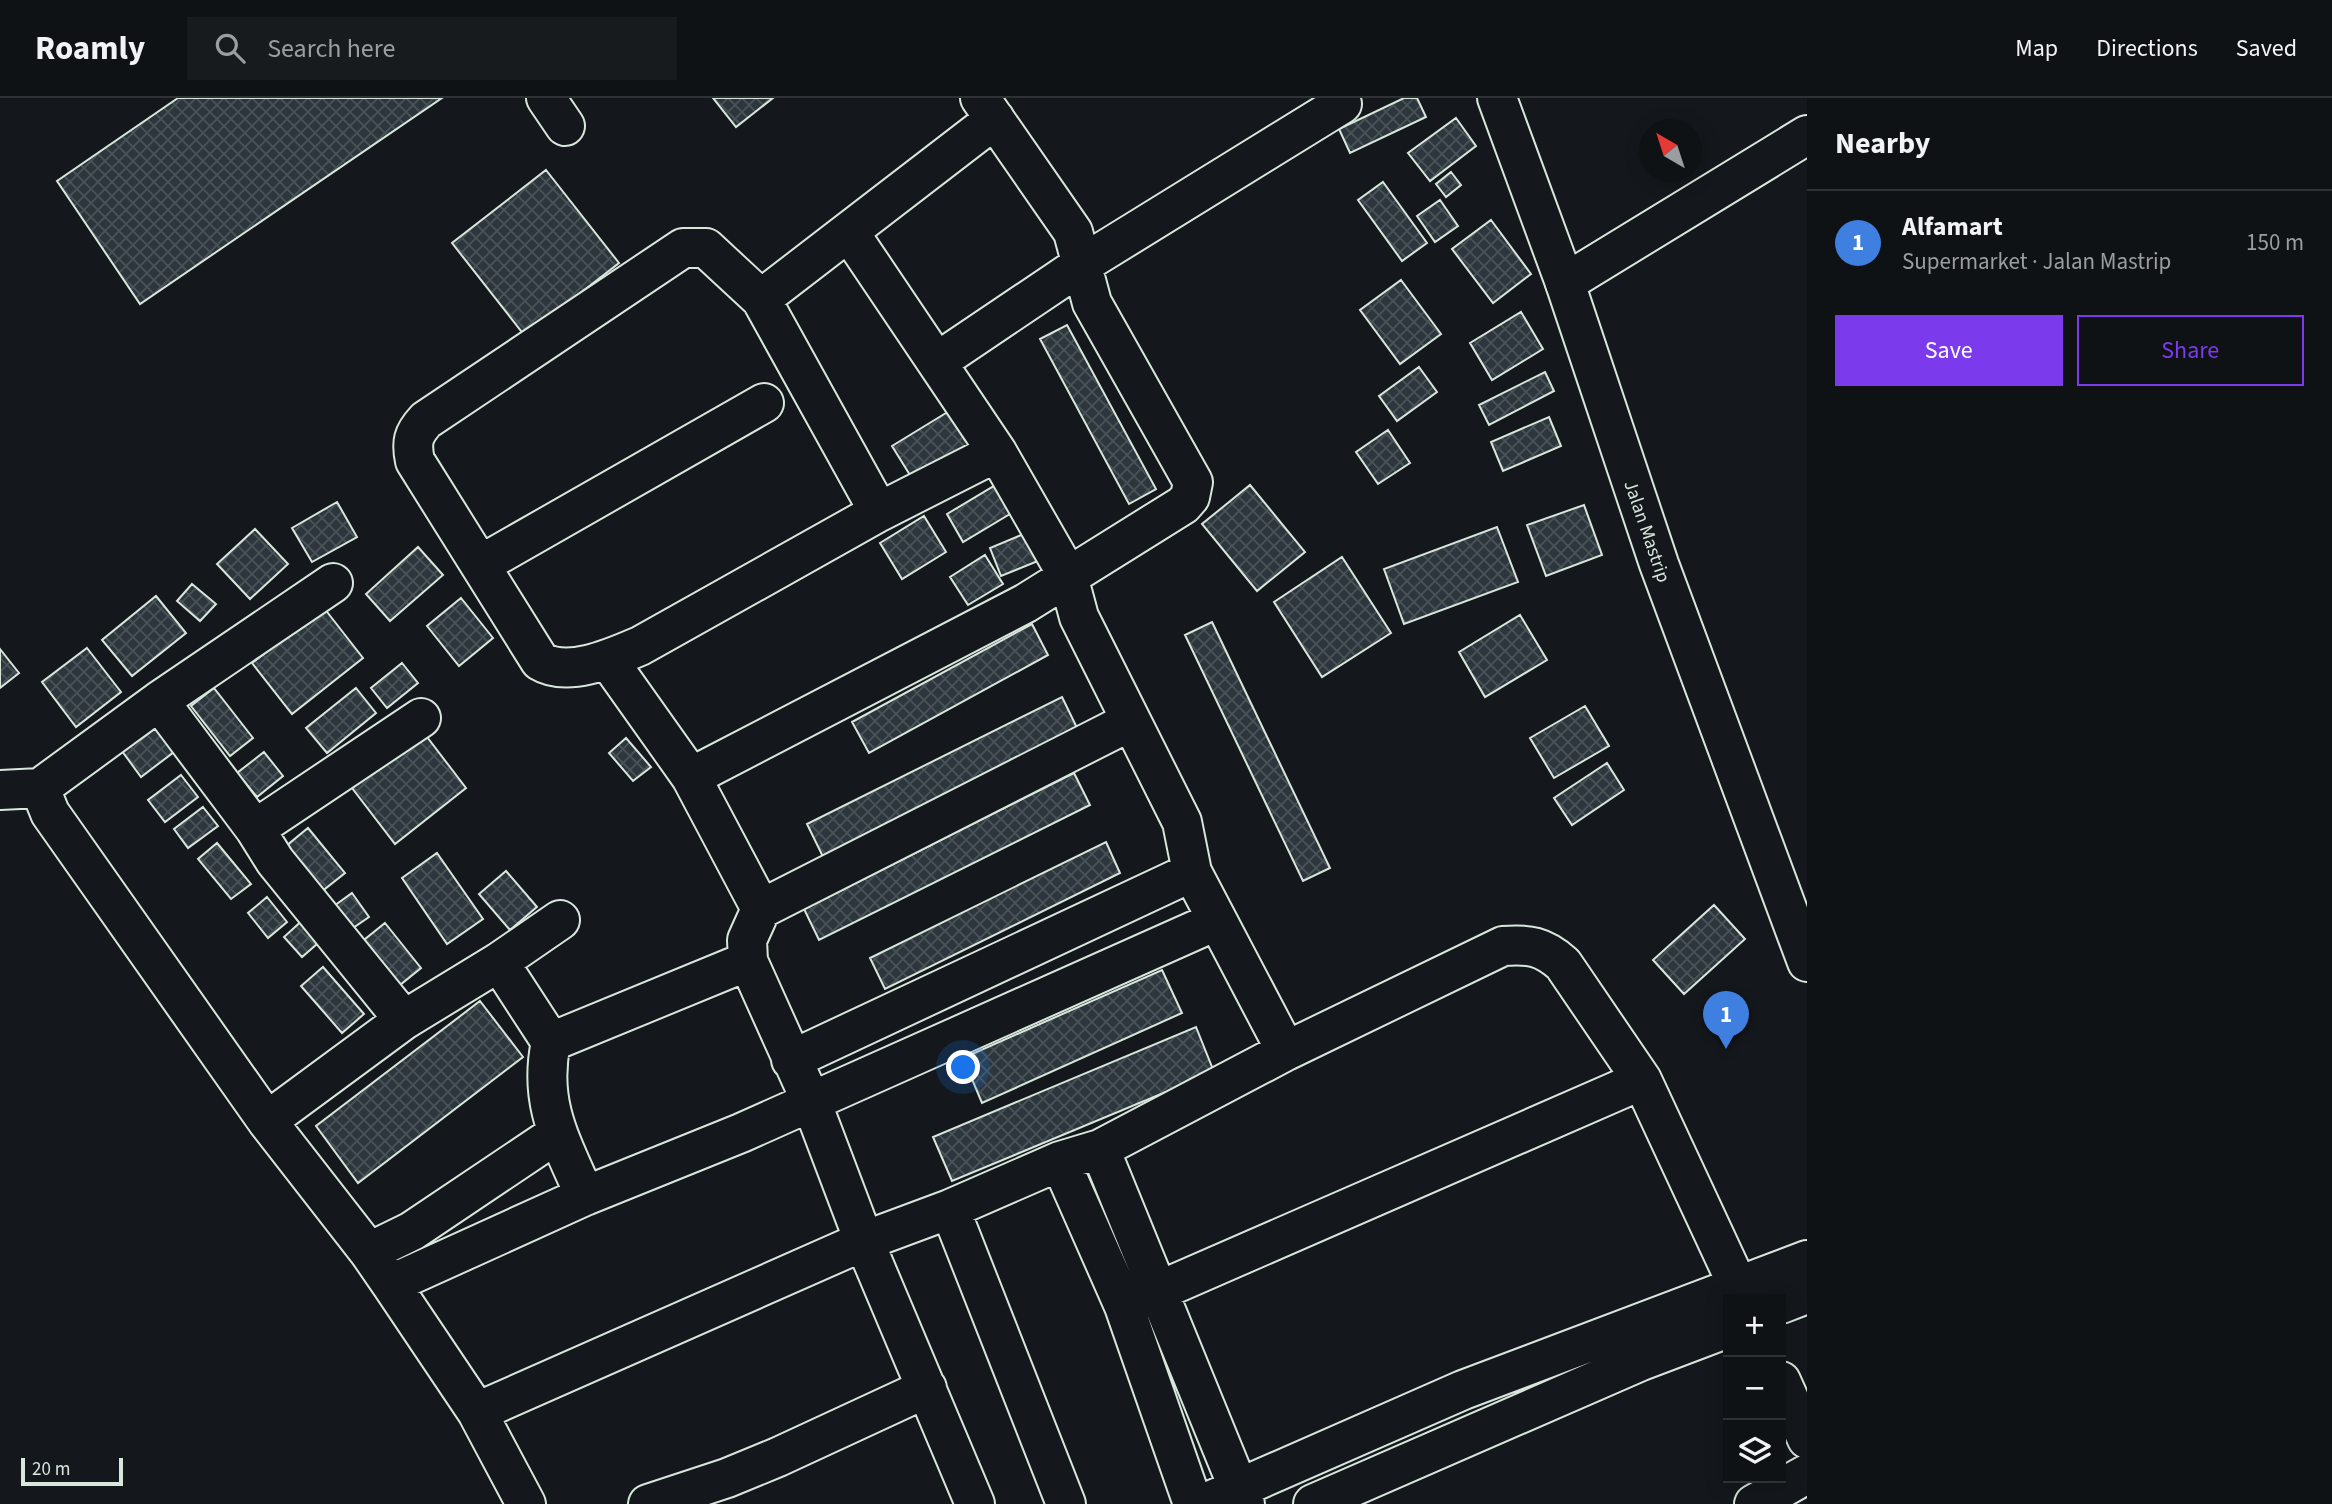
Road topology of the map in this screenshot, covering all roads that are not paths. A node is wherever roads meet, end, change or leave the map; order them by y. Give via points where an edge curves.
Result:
1 (1497, 98) edge
2 (1342, 104) dead end
3 (987, 108) edge
4 (1807, 135) edge
5 (849, 232) junction
6 (1081, 265) junction
7 (1565, 283) junction
8 (761, 299) junction
9 (937, 362) junction
10 (764, 403) dead end
11 (997, 452) junction
12 (879, 512) junction
13 (480, 565) junction
14 (1068, 576) junction
15 (333, 583) dead end
16 (608, 660) junction
17 (159, 701) junction
18 (421, 718) dead end
19 (1131, 721) junction
20 (691, 777) junction
21 (40, 788) junction
22 (0, 790) edge
23 (255, 829) junction
24 (1192, 872) junction
25 (761, 909) junction
26 (560, 920) dead end
27 (1216, 921) junction
28 (748, 961) junction
29 (499, 962) junction
30 (1807, 962) edge
31 (404, 1020) junction
32 (551, 1042) junction
33 (1286, 1051) junction
34 (791, 1060) junction
35 (1642, 1080) junction
36 (811, 1101) junction
37 (267, 1121) junction
38 (558, 1133) junction
39 (1100, 1149) junction
40 (1060, 1161) junction
41 (585, 1196) junction
42 (950, 1209) junction
43 (864, 1241) junction
44 (369, 1252) junction
45 (1807, 1260) edge
46 (391, 1284) junction
47 (1740, 1292) edge
48 (1159, 1293) junction
49 (1807, 1294) edge
50 (1786, 1302) edge
51 (1124, 1306) junction
52 (1628, 1325) junction
53 (1723, 1330) edge
54 (1641, 1361) junction
55 (927, 1388) junction
56 (1463, 1390) junction
57 (1786, 1392) edge
58 (477, 1412) junction
59 (1481, 1430) junction
60 (1807, 1439) edge
61 (1807, 1474) edge
62 (732, 1491) edge
63 (1243, 1497) edge
64 (526, 1504) edge
65 (648, 1504) edge
66 (975, 1504) edge
67 (1066, 1504) edge
68 (1193, 1504) edge
69 (1203, 1504) edge
70 (1313, 1504) edge
71 (1754, 1504) edge

1 - 7 street, Jalan Mastrip
2 - 6 street
3 - 5 street
3 - 6 street via 1073,232
4 - 7 street
5 - 8 street
5 - 9 street
6 - 9 street
6 - 14 street via 1093,303 1193,482 1193,490 1183,505
7 - 30 street, Jalan Mastrip via 1659,564
8 - 12 street
8 - 13 street via 706,248 683,248 426,419 414,432 415,461
9 - 11 street
10 - 13 street
11 - 12 street
11 - 14 street
12 - 16 street
13 - 16 street via 540,661 562,667
14 - 19 street via 1079,617
14 - 20 street via 1026,603
15 - 17 street
16 - 20 street
17 - 21 street
17 - 23 street
18 - 23 street
19 - 24 street via 1182,822
19 - 25 street
20 - 25 street
21 - 22 street
21 - 37 street via 50,813
23 - 31 street via 275,861
24 - 27 street
24 - 34 street
25 - 28 street via 747,940
26 - 29 street
27 - 33 street
27 - 36 street
28 - 32 street
28 - 34 street
29 - 31 street
29 - 32 street
31 - 37 street
32 - 38 street via 546,1093
33 - 35 street via 1503,946 1528,944 1547,950 1563,964
33 - 39 street
34 - 36 street
35 - 47 street
35 - 48 street
36 - 41 street
36 - 43 street
37 - 44 street
38 - 41 street
38 - 44 street via 412,1231
39 - 40 street
39 - 48 street
40 - 42 street
40 - 51 street
41 - 46 street
42 - 43 street
42 - 67 street
43 - 55 street
43 - 58 street
44 - 46 street
45 - 47 street
46 - 58 street
47 - 52 street
48 - 51 street
48 - 63 street
49 - 50 street
51 - 68 street
52 - 54 street
52 - 56 street
53 - 54 street
54 - 59 street
55 - 62 street
55 - 66 street
56 - 59 street
56 - 63 street
57 - 60 street
58 - 64 street
59 - 70 street
61 - 71 street
62 - 65 street
63 - 69 street

